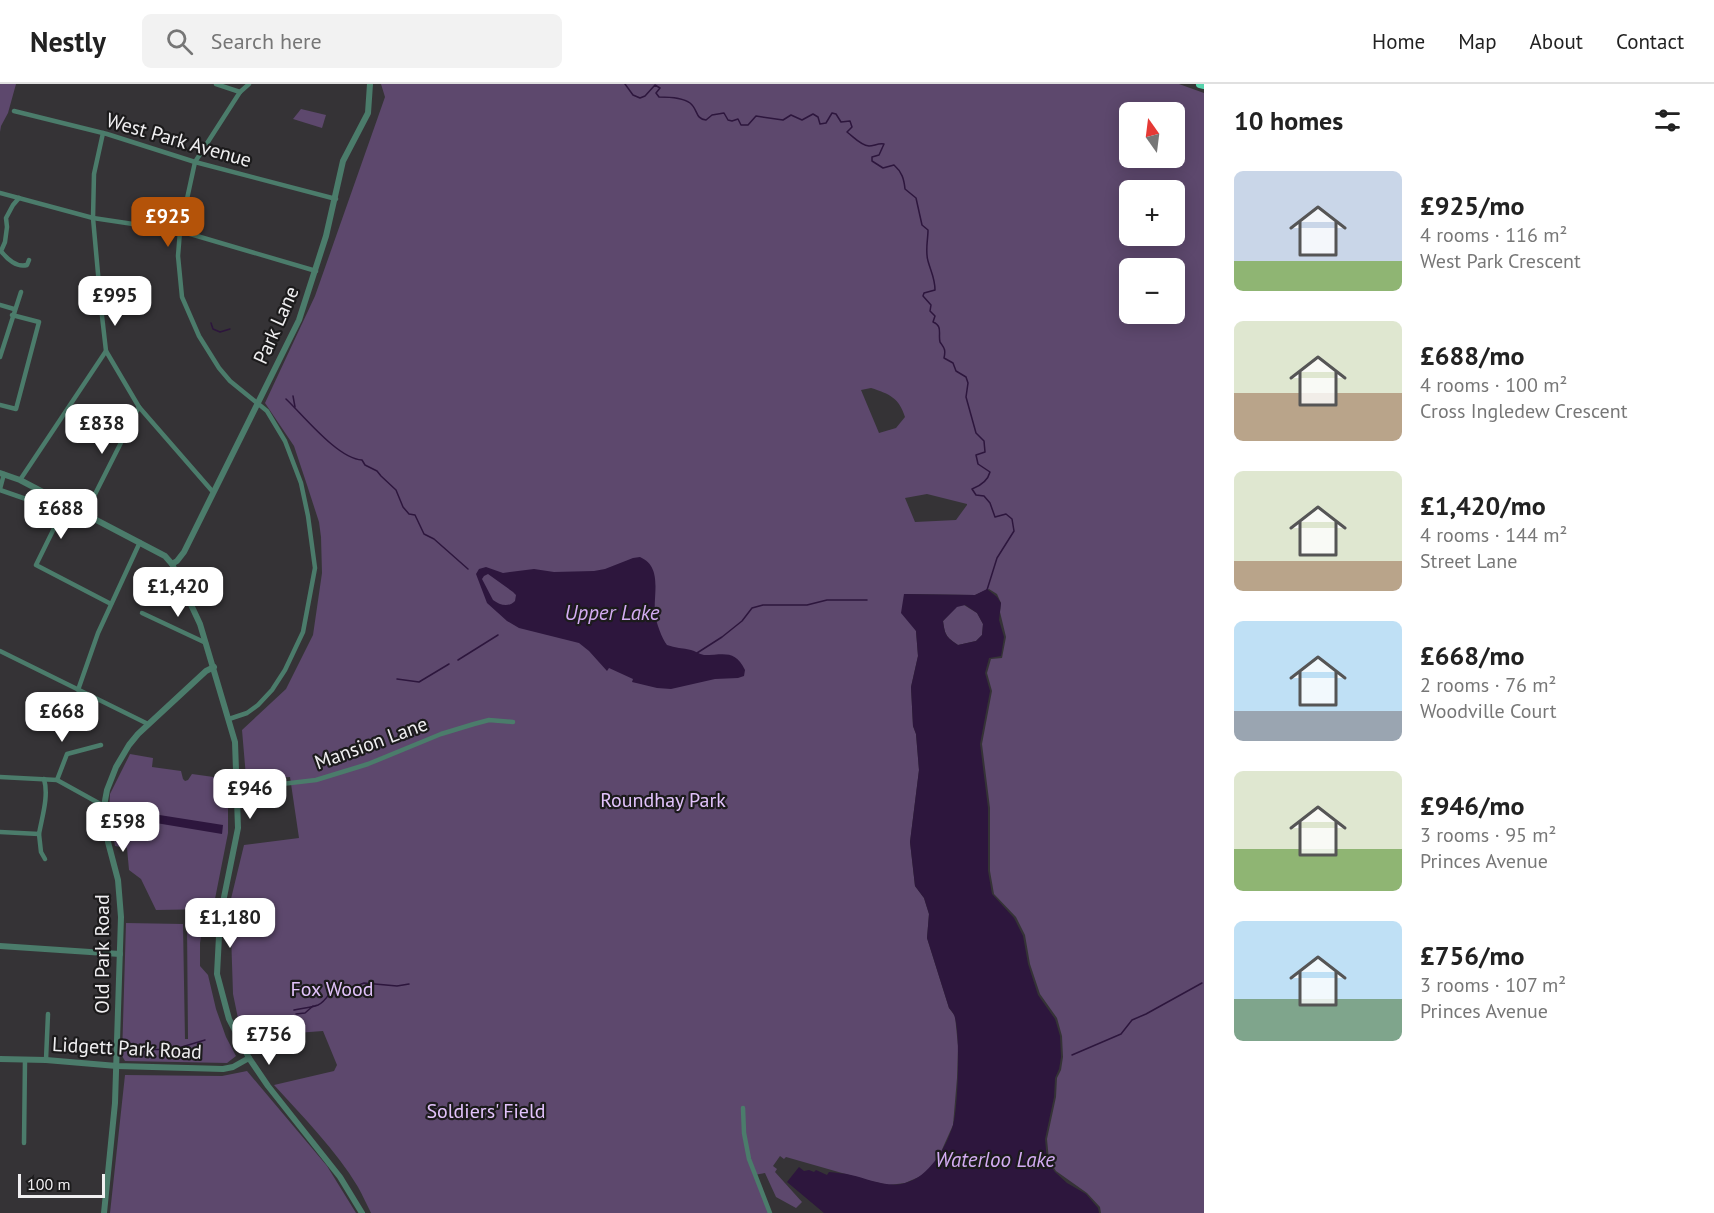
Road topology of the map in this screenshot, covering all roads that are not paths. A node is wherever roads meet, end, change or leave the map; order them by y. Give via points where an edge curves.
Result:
1 (216, 84) edge
2 (249, 84) edge
3 (370, 84) edge
4 (1200, 84) edge
5 (1204, 86) edge
6 (240, 92) junction
7 (14, 111) dead end
8 (103, 133) junction
9 (195, 162) junction
10 (0, 193) edge
11 (19, 198) junction
12 (336, 199) junction
13 (93, 218) junction
14 (180, 231) junction
15 (29, 260) dead end
16 (24, 267) junction
17 (30, 271) dead end
18 (316, 271) junction
19 (21, 292) dead end
20 (0, 305) edge
21 (13, 312) junction
22 (0, 327) edge
23 (8, 329) junction
24 (1, 348) edge
25 (106, 351) junction
26 (0, 357) edge
27 (258, 403) junction
28 (0, 405) edge
29 (139, 407) junction
30 (2, 474) edge
31 (20, 480) junction
32 (0, 489) edge
33 (36, 489) junction
34 (213, 492) junction
35 (66, 504) junction
36 (85, 514) junction
37 (140, 542) junction
38 (172, 564) junction
39 (111, 604) junction
40 (142, 613) dead end
41 (206, 643) junction
42 (0, 651) edge
43 (214, 667) junction
44 (78, 690) junction
45 (229, 719) junction
46 (513, 722) dead end
47 (148, 724) junction
48 (101, 746) dead end
49 (0, 777) edge
50 (44, 779) junction
51 (57, 780) junction
52 (238, 789) junction
53 (104, 806) junction
54 (0, 832) edge
55 (39, 834) junction
56 (45, 859) dead end
57 (0, 946) edge
58 (120, 954) junction
59 (48, 1014) dead end
60 (249, 1058) junction
61 (0, 1059) edge
62 (25, 1060) junction
63 (46, 1060) junction
64 (117, 1066) junction
65 (743, 1108) dead end
66 (24, 1143) dead end
67 (104, 1213) edge
68 (362, 1213) edge
69 (770, 1213) edge

1 - 6 street
2 - 6 street
3 - 12 street, Park Lane via 368,112 343,160
4 - 5 highway
6 - 9 street
7 - 8 street, West Park Avenue
8 - 9 street, West Park Avenue
8 - 13 street via 94,174
9 - 12 street, West Park Avenue
9 - 14 street
10 - 11 street
11 - 13 street
11 - 16 street via 6,218 1,251
12 - 18 street, Park Lane
13 - 14 street
13 - 25 street
14 - 18 street
14 - 27 street via 178,256 188,315 219,368
15 - 16 street
16 - 17 street
18 - 27 street, Park Lane via 299,320
19 - 21 street
20 - 21 street
21 - 23 street
21 - 28 street via 39,322 16,409
22 - 23 street
23 - 24 street
24 - 26 street
25 - 29 street
25 - 31 street
27 - 34 street, Park Lane
27 - 45 street via 285,441 301,483 315,568 303,632 285,670 258,705
29 - 34 street
29 - 36 street
30 - 31 street
30 - 32 street
31 - 33 street
32 - 33 street via 26,499
33 - 35 street
34 - 38 street, Park Lane via 184,552
35 - 36 street
35 - 39 street via 36,565
36 - 37 street
37 - 38 street
37 - 39 street
38 - 41 street
39 - 44 street
40 - 41 street
41 - 43 street
42 - 44 street
43 - 45 street
43 - 47 street, Old Park Road
44 - 47 street
45 - 52 street via 235,742
46 - 52 street, Mansion Lane via 489,720 474,724 316,780
47 - 53 street, Old Park Road via 116,767
48 - 51 street via 66,754
49 - 50 street
50 - 51 street
50 - 55 street via 46,796
51 - 53 street
52 - 60 street via 238,828 220,917 218,979 229,1019
53 - 58 street, Old Park Road via 121,899
54 - 55 street
55 - 56 street
57 - 58 street
58 - 64 street, Old Park Road
59 - 63 street
60 - 64 street, Lidgett Park Road via 224,1069
60 - 68 street via 340,1177
61 - 62 street, Lidgett Park Road
62 - 63 street, Lidgett Park Road
62 - 66 street
63 - 64 street, Lidgett Park Road
64 - 67 street, Old Park Road
65 - 69 street via 747,1150

